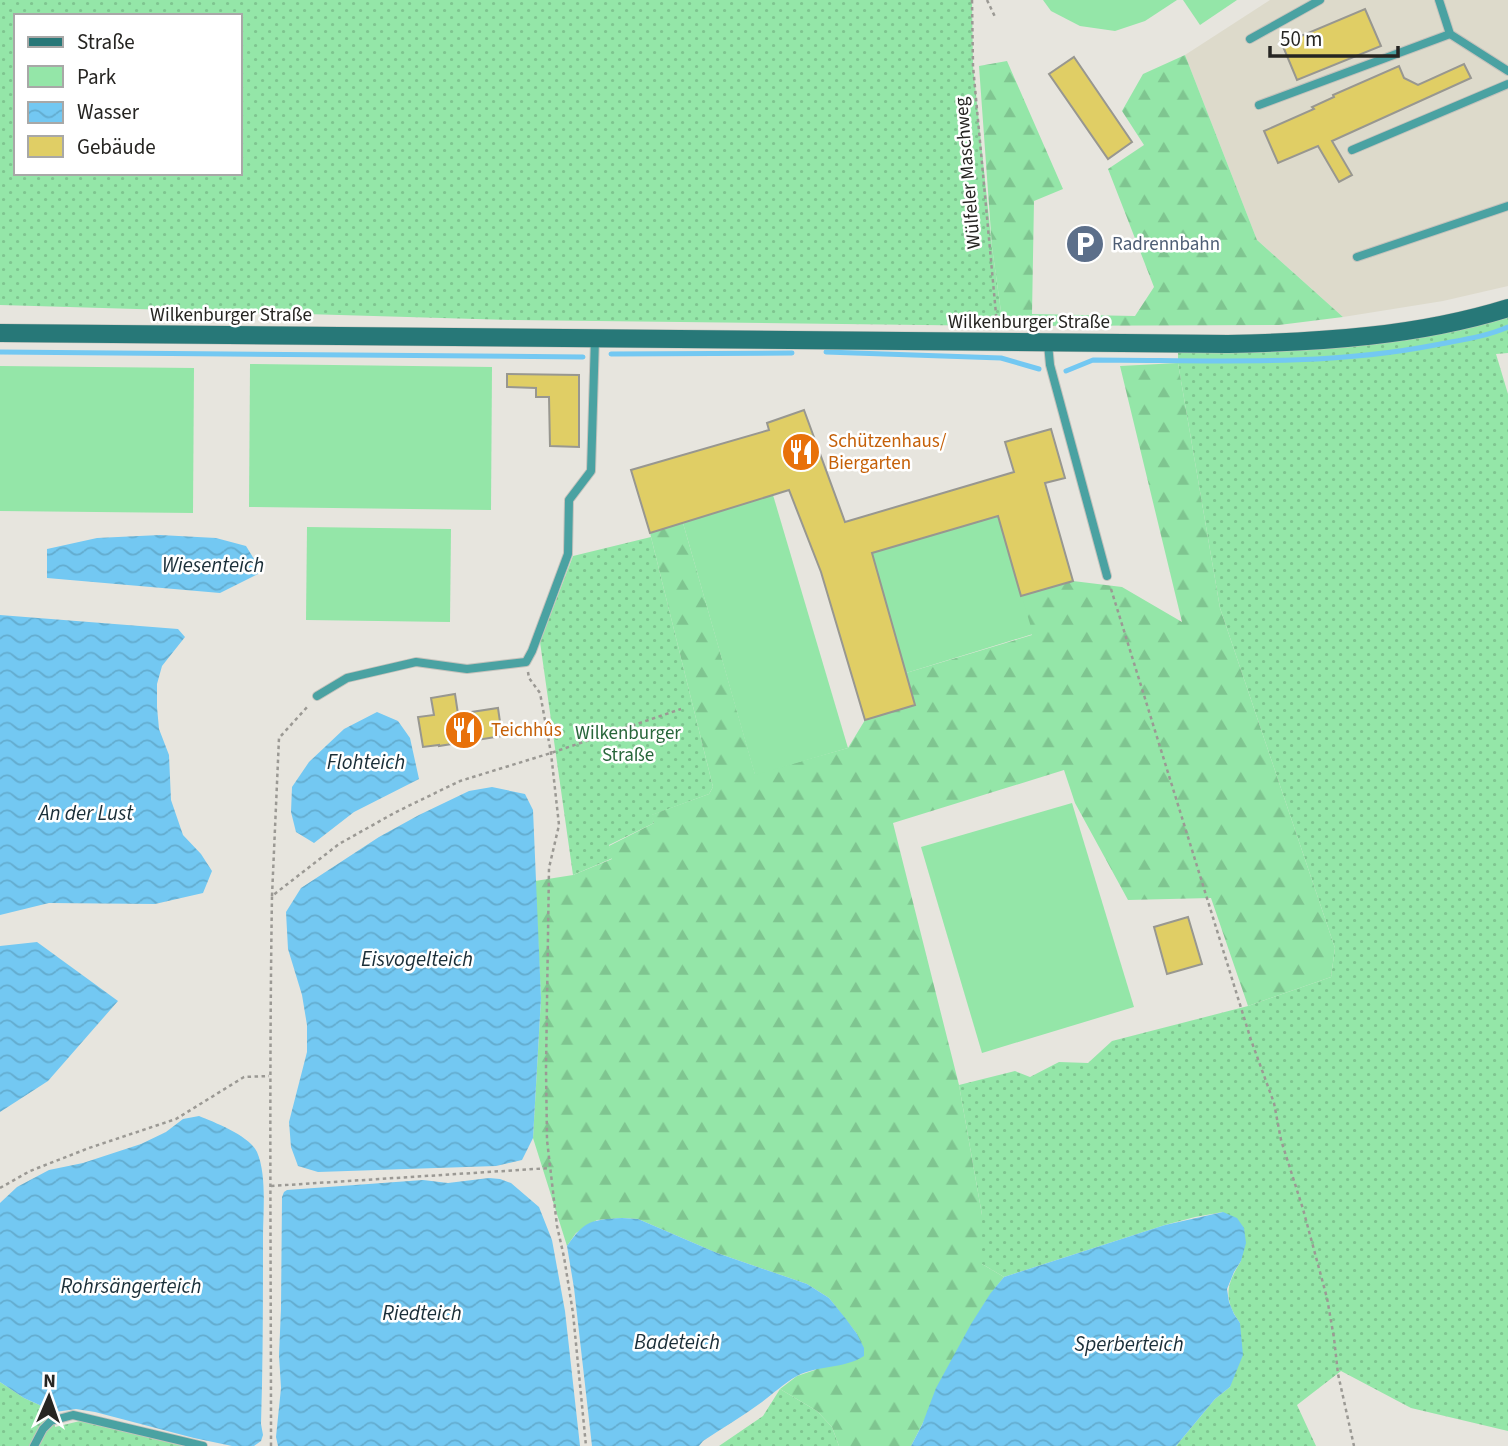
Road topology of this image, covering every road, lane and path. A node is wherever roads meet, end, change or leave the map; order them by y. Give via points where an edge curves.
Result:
1 (972, 0) edge
2 (987, 0) edge
3 (1320, 0) edge
4 (1439, 0) edge
5 (996, 19) dead end
6 (1450, 34) junction
7 (1250, 39) dead end
8 (1508, 71) edge
9 (1508, 85) edge
10 (1259, 105) dead end
11 (1352, 150) dead end
12 (1508, 206) edge
13 (1357, 257) dead end
14 (1508, 308) edge
15 (0, 333) edge
16 (595, 338) junction
17 (998, 343) junction
18 (1048, 344) junction
19 (1107, 576) joint
20 (526, 662) junction
21 (317, 696) joint
22 (681, 709) dead end
23 (551, 753) junction
24 (272, 896) junction
25 (270, 1076) junction
26 (550, 1168) junction
27 (271, 1186) junction
28 (0, 1188) edge
29 (34, 1446) edge
30 (203, 1446) edge
31 (271, 1446) edge
32 (586, 1446) edge
33 (1354, 1446) edge

1 - 17 path, Wülfeler Maschweg via 973,66
2 - 5 path
3 - 7 lane
4 - 6 lane
6 - 8 lane
6 - 10 lane
9 - 11 lane
12 - 13 lane
14 - 18 main road, Wilkenburger Straße via 1359,338 1292,343
15 - 16 main road, Wilkenburger Straße
16 - 17 main road, Wilkenburger Straße
16 - 20 lane via 591,471 569,500 568,554
17 - 18 main road, Wilkenburger Straße
18 - 19 lane
19 - 33 path via 1274,1103 1327,1298
20 - 21 lane via 467,669 416,662 347,678
20 - 23 path via 529,678 540,693
21 - 24 path via 279,738
22 - 23 path
23 - 24 path via 460,781 396,812 339,844
23 - 26 path via 559,825 549,868 546,1069
24 - 25 path
25 - 27 path
25 - 28 path via 244,1077 176,1119 89,1147
26 - 27 path
26 - 32 path via 573,1313
27 - 31 path
29 - 30 lane via 51,1421 73,1415

